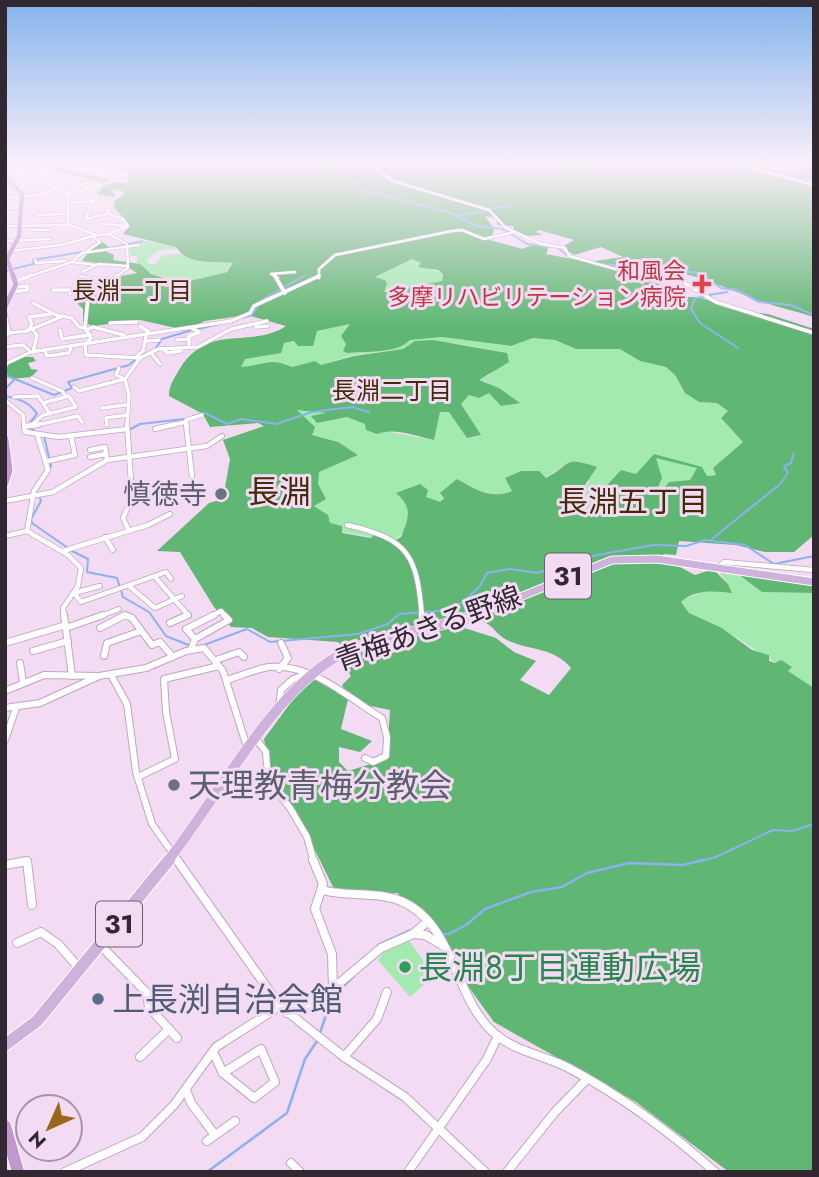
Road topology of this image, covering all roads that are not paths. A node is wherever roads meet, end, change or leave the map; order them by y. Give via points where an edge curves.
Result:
1 (20, 217) edge
2 (55, 217) edge
3 (67, 217) edge
4 (117, 217) edge
5 (495, 217) edge
6 (42, 219) dead end
7 (103, 224) dead end
8 (20, 225) junction
9 (68, 225) junction
10 (5, 226) edge
11 (128, 226) junction
12 (32, 228) junction
13 (50, 230) dead end
14 (513, 232) junction
15 (108, 234) junction
16 (94, 236) junction
17 (18, 239) junction
18 (50, 239) dead end
19 (5, 241) edge
20 (139, 245) dead end
21 (127, 247) junction
22 (80, 251) dead end
23 (87, 251) junction
24 (56, 256) dead end
25 (7, 257) edge
26 (35, 260) dead end
27 (61, 261) junction
28 (72, 261) junction
29 (95, 265) junction
30 (127, 267) junction
31 (9, 269) edge
32 (295, 272) dead end
33 (112, 281) junction
34 (14, 287) junction
35 (104, 287) junction
36 (53, 290) dead end
37 (285, 293) junction
38 (33, 303) dead end
39 (6, 305) edge
40 (5, 313) edge
41 (51, 314) junction
42 (247, 315) junction
43 (61, 317) junction
44 (110, 323) dead end
45 (267, 323) dead end
46 (117, 324) junction
47 (155, 325) dead end
48 (237, 327) junction
49 (257, 327) junction
50 (191, 328) junction
51 (85, 329) junction
52 (30, 330) junction
53 (60, 330) dead end
54 (165, 330) junction
55 (107, 331) junction
56 (148, 332) junction
57 (242, 332) dead end
58 (814, 333) edge
59 (7, 335) edge
60 (90, 335) junction
61 (124, 335) junction
62 (189, 339) junction
63 (159, 340) dead end
64 (177, 340) dead end
65 (146, 341) junction
66 (85, 345) junction
67 (189, 346) junction
68 (5, 347) edge
69 (71, 347) joint
70 (164, 349) junction
71 (46, 351) joint
72 (181, 351) dead end
73 (32, 352) junction
74 (150, 353) junction
75 (137, 357) junction
76 (5, 364) edge
77 (160, 364) dead end
78 (119, 368) dead end
79 (32, 378) dead end
80 (98, 379) dead end
81 (125, 379) junction
82 (103, 383) junction
83 (74, 387) dead end
84 (64, 393) junction
85 (14, 397) dead end
86 (5, 400) edge
87 (43, 403) junction
88 (127, 405) junction
89 (102, 408) dead end
90 (50, 414) junction
91 (127, 415) junction
92 (202, 415) dead end
93 (82, 422) dead end
94 (186, 422) junction
95 (107, 425) dead end
96 (28, 426) junction
97 (155, 429) dead end
98 (127, 430) junction
99 (41, 436) junction
100 (222, 436) dead end
101 (71, 437) junction
102 (5, 439) edge
103 (90, 450) dead end
104 (188, 450) junction
105 (130, 456) junction
106 (90, 457) dead end
107 (107, 457) junction
108 (50, 460) junction
109 (192, 476) dead end
110 (5, 483) edge
111 (38, 497) junction
112 (5, 501) edge
113 (170, 514) dead end
114 (347, 525) dead end
115 (27, 531) junction
116 (129, 531) junction
117 (5, 536) edge
118 (105, 537) junction
119 (66, 550) junction
120 (113, 550) dead end
121 (719, 567) junction
122 (814, 570) edge
123 (155, 577) junction
124 (171, 579) dead end
125 (814, 582) edge
126 (100, 586) dead end
127 (124, 588) junction
128 (74, 593) junction
129 (182, 596) dead end
130 (175, 599) junction
131 (122, 612) junction
132 (171, 613) dead end
133 (177, 620) junction
134 (170, 623) dead end
135 (66, 626) junction
136 (104, 628) dead end
137 (141, 631) junction
138 (423, 631) junction
139 (68, 641) junction
140 (5, 643) edge
141 (281, 643) dead end
142 (192, 645) junction
143 (33, 651) dead end
144 (104, 656) dead end
145 (173, 657) junction
146 (244, 657) dead end
147 (20, 663) dead end
148 (218, 663) junction
149 (279, 668) junction
150 (311, 674) junction
151 (111, 675) junction
152 (72, 676) junction
153 (99, 676) junction
154 (227, 680) junction
155 (23, 682) junction
156 (5, 691) edge
157 (5, 708) edge
158 (16, 708) junction
159 (5, 740) edge
160 (254, 743) junction
161 (365, 758) dead end
162 (138, 777) junction
163 (173, 854) junction
164 (5, 865) edge
165 (322, 890) junction
166 (32, 905) dead end
167 (428, 921) junction
168 (416, 932) junction
169 (441, 939) junction
170 (17, 943) dead end
171 (101, 946) junction
172 (81, 970) junction
173 (333, 989) junction
174 (387, 992) dead end
175 (280, 1006) junction
176 (287, 1013) junction
177 (168, 1030) junction
178 (498, 1036) junction
179 (177, 1038) dead end
180 (5, 1045) edge
181 (213, 1052) junction
182 (140, 1057) dead end
183 (344, 1057) junction
184 (223, 1073) junction
185 (586, 1080) junction
186 (186, 1090) junction
187 (235, 1121) dead end
188 (5, 1126) edge
189 (441, 1128) junction
190 (211, 1138) joint
191 (291, 1163) dead end
192 (479, 1170) edge
193 (18, 1172) edge
194 (65, 1172) edge
195 (300, 1172) edge
196 (408, 1172) edge
197 (508, 1172) edge
198 (715, 1172) edge

1 - 8 highway
2 - 6 street
3 - 9 street
4 - 11 street
5 - 14 street
7 - 11 street
8 - 10 street
8 - 12 street
8 - 17 highway
9 - 12 street
9 - 16 street
11 - 15 street
12 - 13 street
12 - 17 street
14 - 37 street via 484,239 455,230 335,255 319,269 319,279
14 - 58 street via 565,248 569,256 626,272 671,275 716,302
15 - 16 street
15 - 21 street
16 - 23 street via 100,242
16 - 25 street
17 - 18 street
17 - 19 street
17 - 25 highway
20 - 21 street
21 - 23 street
21 - 30 street
22 - 23 street
23 - 28 street
24 - 27 street
25 - 31 highway
26 - 27 street
27 - 28 street
28 - 29 street
28 - 34 street
29 - 30 street
29 - 33 street via 82,275
30 - 33 street
31 - 34 highway
32 - 37 street via 271,274
33 - 35 street
34 - 39 highway
35 - 36 street via 76,284 71,292
35 - 51 street via 87,300
37 - 42 street via 254,306
38 - 41 street
40 - 59 street
41 - 43 street
41 - 52 street via 29,317
42 - 49 street via 257,318
42 - 50 street
43 - 51 street via 72,318
43 - 52 street
44 - 46 street
45 - 49 street
46 - 55 street
46 - 56 street via 138,324
47 - 54 street
48 - 49 street
48 - 57 street
48 - 67 street via 198,347
50 - 54 street
50 - 62 street via 200,332
51 - 55 street
51 - 60 street
52 - 59 street
52 - 73 street via 37,339
53 - 60 street via 62,340
54 - 56 street
55 - 61 street
56 - 61 street
56 - 65 street
60 - 66 street
61 - 66 street
62 - 64 street
62 - 67 street
63 - 65 street
65 - 75 street
66 - 69 street
66 - 75 street via 86,355
67 - 70 street
68 - 73 street via 23,345
69 - 71 street via 69,353 47,356
70 - 72 street via 167,353
70 - 74 street
71 - 73 street
73 - 76 street
74 - 75 street
74 - 77 street
75 - 81 street via 142,359
78 - 81 street via 116,375
79 - 84 street
80 - 82 street
81 - 82 street
81 - 88 street
82 - 83 street via 88,390
84 - 87 street
84 - 90 street via 76,407
85 - 87 street via 37,396
86 - 96 street via 23,415
87 - 90 street
88 - 89 street
88 - 91 street
90 - 96 street
91 - 95 street via 106,418
91 - 98 street
92 - 94 street
93 - 96 street via 78,416
94 - 97 street
94 - 104 street
96 - 99 street via 28,435
98 - 101 street
98 - 105 street
99 - 101 street
99 - 108 street
100 - 104 street via 207,446
101 - 108 street via 75,455
102 - 110 highway via 9,470
103 - 107 street via 105,447
104 - 105 street
104 - 109 street
105 - 107 street
105 - 116 street via 132,497 123,518
106 - 107 street
107 - 111 street
108 - 111 street via 35,489
111 - 112 street
111 - 115 street
113 - 116 street
114 - 138 street via 385,535 406,549 419,570
115 - 117 street
115 - 119 street
116 - 118 street
118 - 119 street
118 - 120 street
119 - 128 street via 81,568
121 - 122 street via 724,562
121 - 125 main road, 青梅あきる野線 / 31
121 - 138 main road, 青梅あきる野線 / 31 via 657,559 612,560
123 - 124 street via 166,572
123 - 127 street
123 - 130 street
126 - 128 street
127 - 128 street via 80,602
127 - 130 street via 155,608
128 - 135 street via 63,608
129 - 130 street
130 - 133 street via 188,615
131 - 135 street
131 - 136 street
131 - 137 street
132 - 133 street
133 - 134 street
135 - 139 street
135 - 140 street
137 - 144 street via 107,643
137 - 145 street via 149,646 160,642
138 - 150 main road, 青梅あきる野線 / 31 via 355,649
139 - 143 street
139 - 152 street
141 - 149 street via 288,657
142 - 142 street via 229,620 221,611 187,629
142 - 145 street
142 - 148 street via 206,649
145 - 151 street
146 - 148 street via 239,652
147 - 155 street
148 - 154 street
148 - 162 street via 164,679 175,759
149 - 150 street
149 - 154 street
150 - 160 main road, 青梅あきる野線 / 31 via 279,706
150 - 161 street via 382,718 386,757 373,762
151 - 153 street
151 - 162 street via 127,704
152 - 153 street
152 - 155 street via 49,674
153 - 158 street via 55,698
154 - 160 street via 246,744
155 - 156 street
157 - 158 street
158 - 159 street
160 - 163 main road, 青梅あきる野線 / 31
160 - 165 street via 264,746 270,786 307,837
162 - 163 street via 152,824
163 - 171 main road, 青梅あきる野線 / 31
163 - 175 street
164 - 166 street via 27,861
165 - 167 street via 340,896 391,898
165 - 173 street via 316,909 332,954
167 - 168 street
167 - 169 street
168 - 169 street
168 - 173 street via 380,948
169 - 178 street via 459,983
170 - 172 street via 41,932
171 - 172 main road, 青梅あきる野線 / 31
171 - 177 street via 148,993 149,1007
172 - 180 main road, 青梅あきる野線 / 31 via 37,1021
173 - 176 street
174 - 183 street via 377,1019
175 - 176 street
175 - 181 street
176 - 183 street
177 - 179 street
177 - 182 street
178 - 185 street via 564,1065
178 - 189 street
181 - 184 street
181 - 186 street
183 - 189 street via 405,1097
184 - 184 street via 254,1098 275,1082 261,1049
185 - 197 street
185 - 198 street via 686,1145
186 - 190 street
186 - 194 street via 142,1137
187 - 190 street
188 - 193 highway
189 - 192 street
189 - 196 street
191 - 195 street

